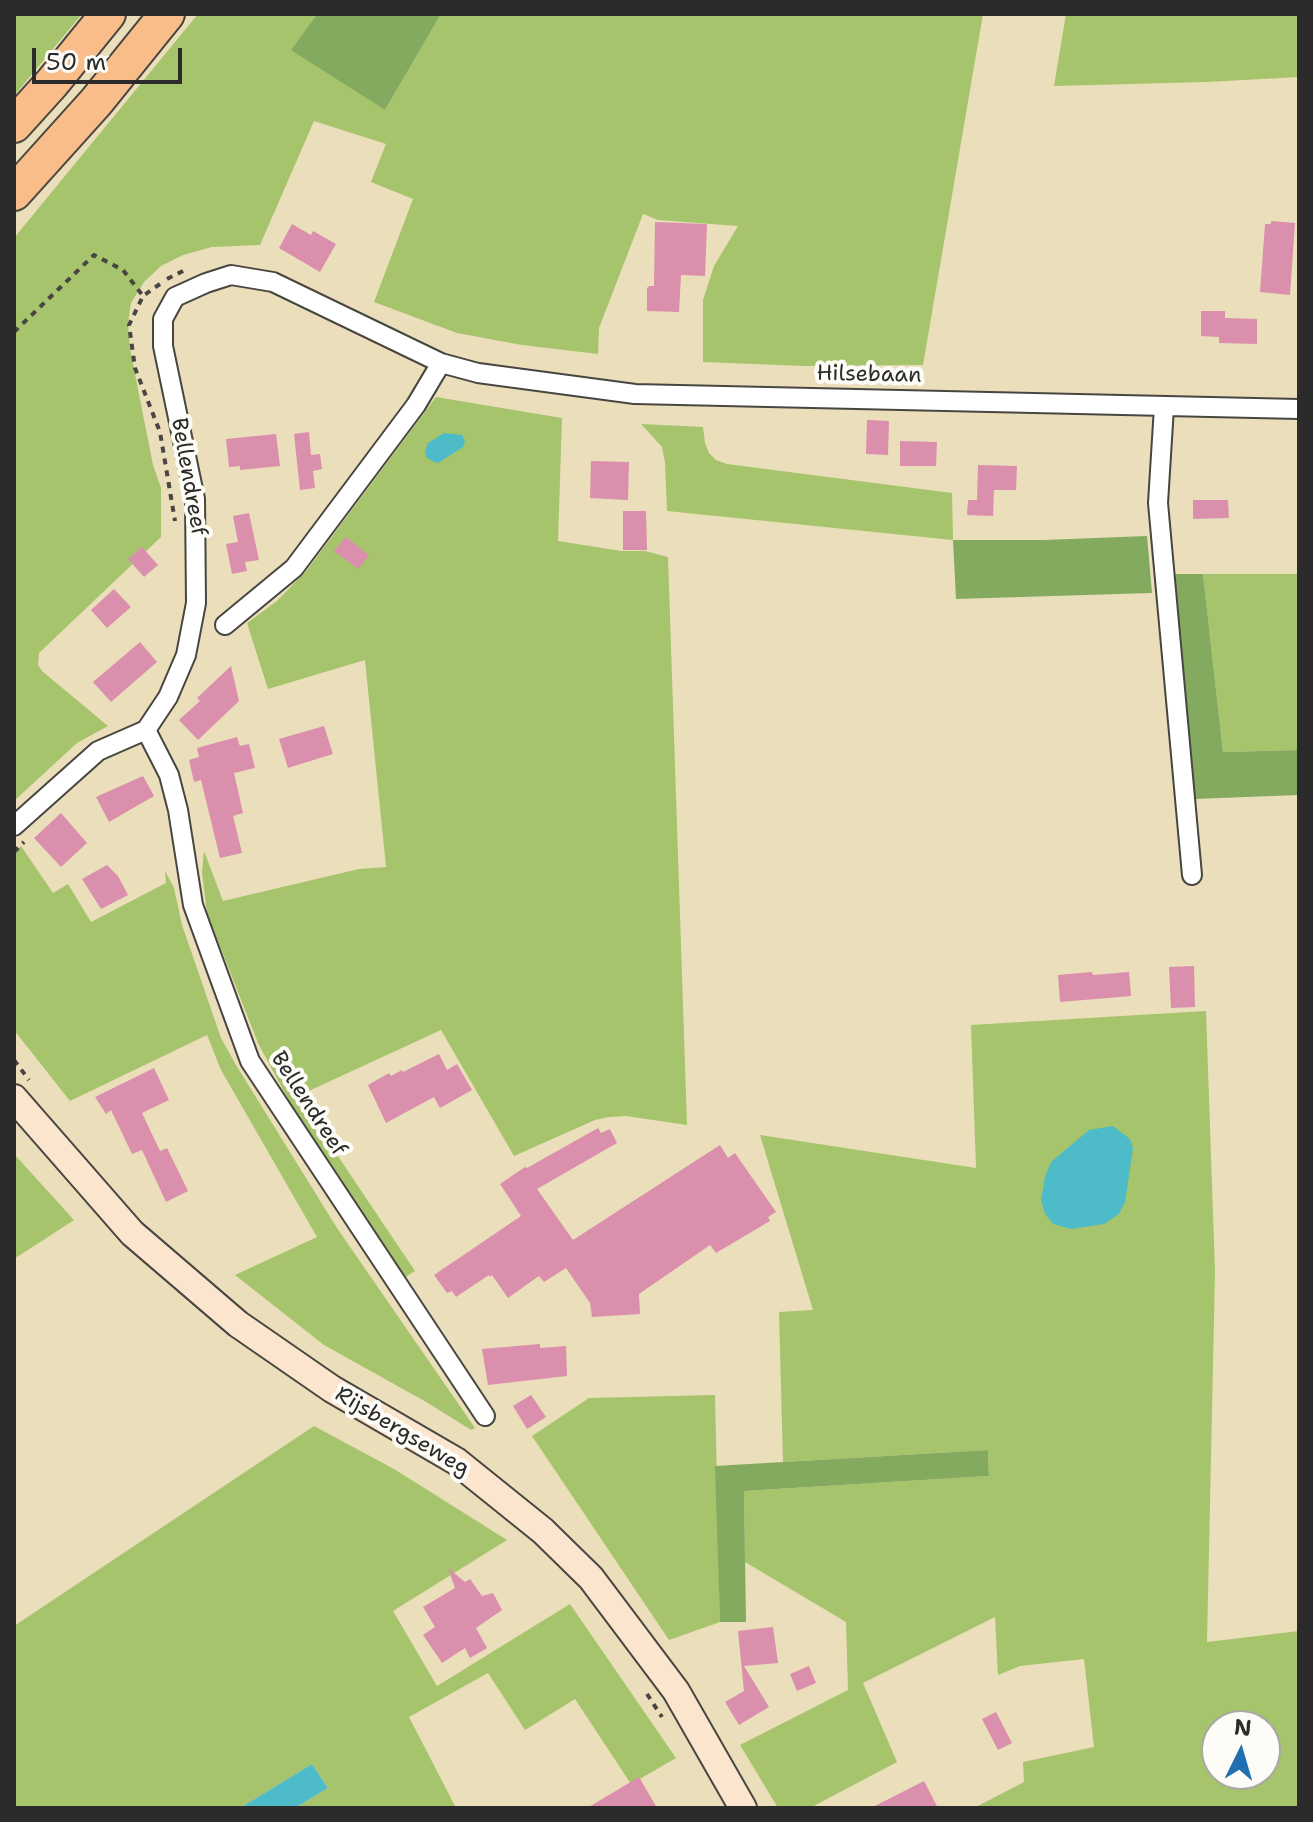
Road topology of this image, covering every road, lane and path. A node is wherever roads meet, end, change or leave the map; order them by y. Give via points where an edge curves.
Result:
1 (108, 14) edge
2 (167, 14) edge
3 (14, 125) edge
4 (14, 193) edge
5 (196, 266) dead end
6 (206, 283) joint
7 (143, 296) junction
8 (14, 332) edge
9 (441, 363) junction
10 (1164, 407) junction
11 (1299, 409) edge
12 (176, 531) dead end
13 (225, 625) dead end
14 (146, 730) junction
15 (19, 834) edge
16 (14, 852) edge
17 (1192, 875) dead end
18 (14, 1098) edge
19 (485, 1416) dead end
20 (644, 1689) dead end
21 (670, 1729) dead end
22 (743, 1808) edge

1 - 3 highway
2 - 4 highway
5 - 7 path via 175,273
6 - 9 street, Hilsebaan via 231,275 273,282
6 - 14 street, Bellendreef via 175,297 163,319 163,346 195,499 196,603 186,655
7 - 8 path via 123,270 94,255
7 - 12 path, Bellendreef via 129,325 135,368 160,432
9 - 10 street, Hilsebaan via 478,373 635,394
9 - 13 street via 416,405 294,568
10 - 11 street, Hilsebaan
10 - 17 street via 1158,503
14 - 15 street via 98,751
14 - 19 street, Bellendreef via 169,775 193,905 250,1061
15 - 16 path
18 - 22 main road, Rijsbergseweg via 132,1233 238,1324 332,1389 456,1461 543,1531 591,1578 676,1691
20 - 21 path

